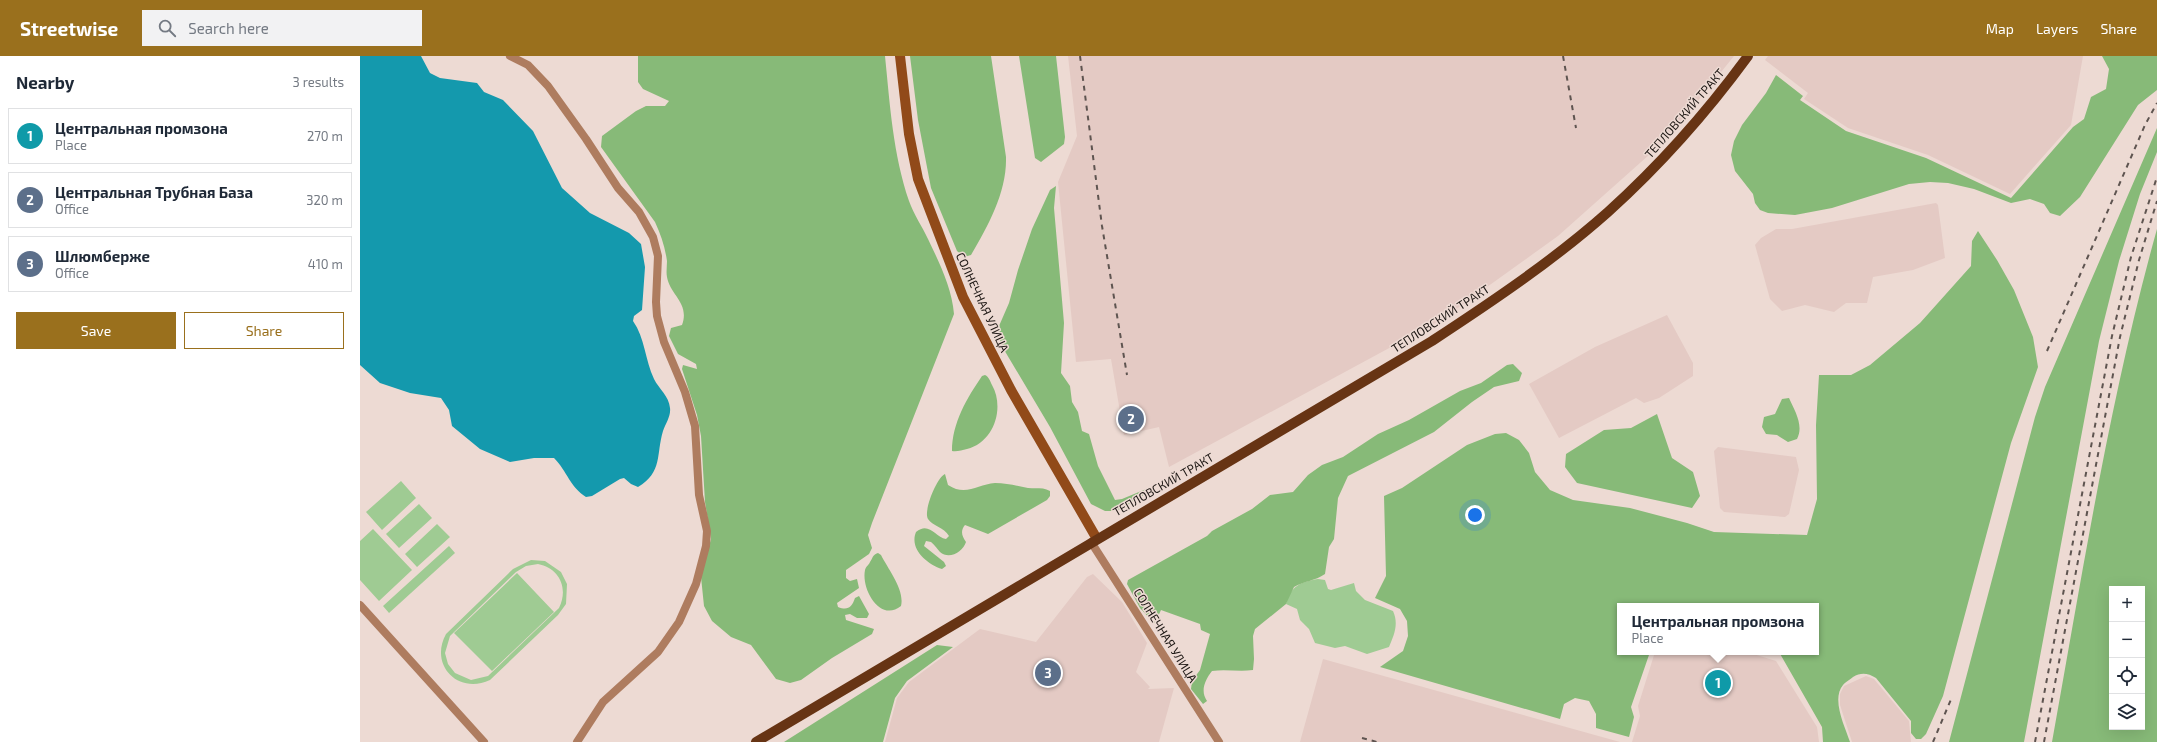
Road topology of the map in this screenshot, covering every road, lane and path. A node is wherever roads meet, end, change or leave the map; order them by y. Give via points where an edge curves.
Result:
1 (510, 56) edge
2 (900, 56) edge
3 (1748, 56) edge
4 (1094, 540) junction
5 (360, 606) edge
6 (484, 742) edge
7 (577, 742) edge
8 (756, 742) edge
9 (1219, 742) edge

1 - 7 street via 528,65 543,80 618,188 639,212 653,237 658,256 658,322 695,426 699,495 707,531 706,546 696,584 679,622 658,652 603,702
2 - 4 street, СОЛНЕЧНАЯ УЛИЦА via 909,134 918,179 963,297
3 - 4 main road, ТЕПЛОВСКИЙ ТРАКТ via 1670,151 1609,211 1556,254 1432,340
4 - 8 main road, ТЕПЛОВСКИЙ ТРАКТ
4 - 9 street, СОЛНЕЧНАЯ УЛИЦА
5 - 6 street

